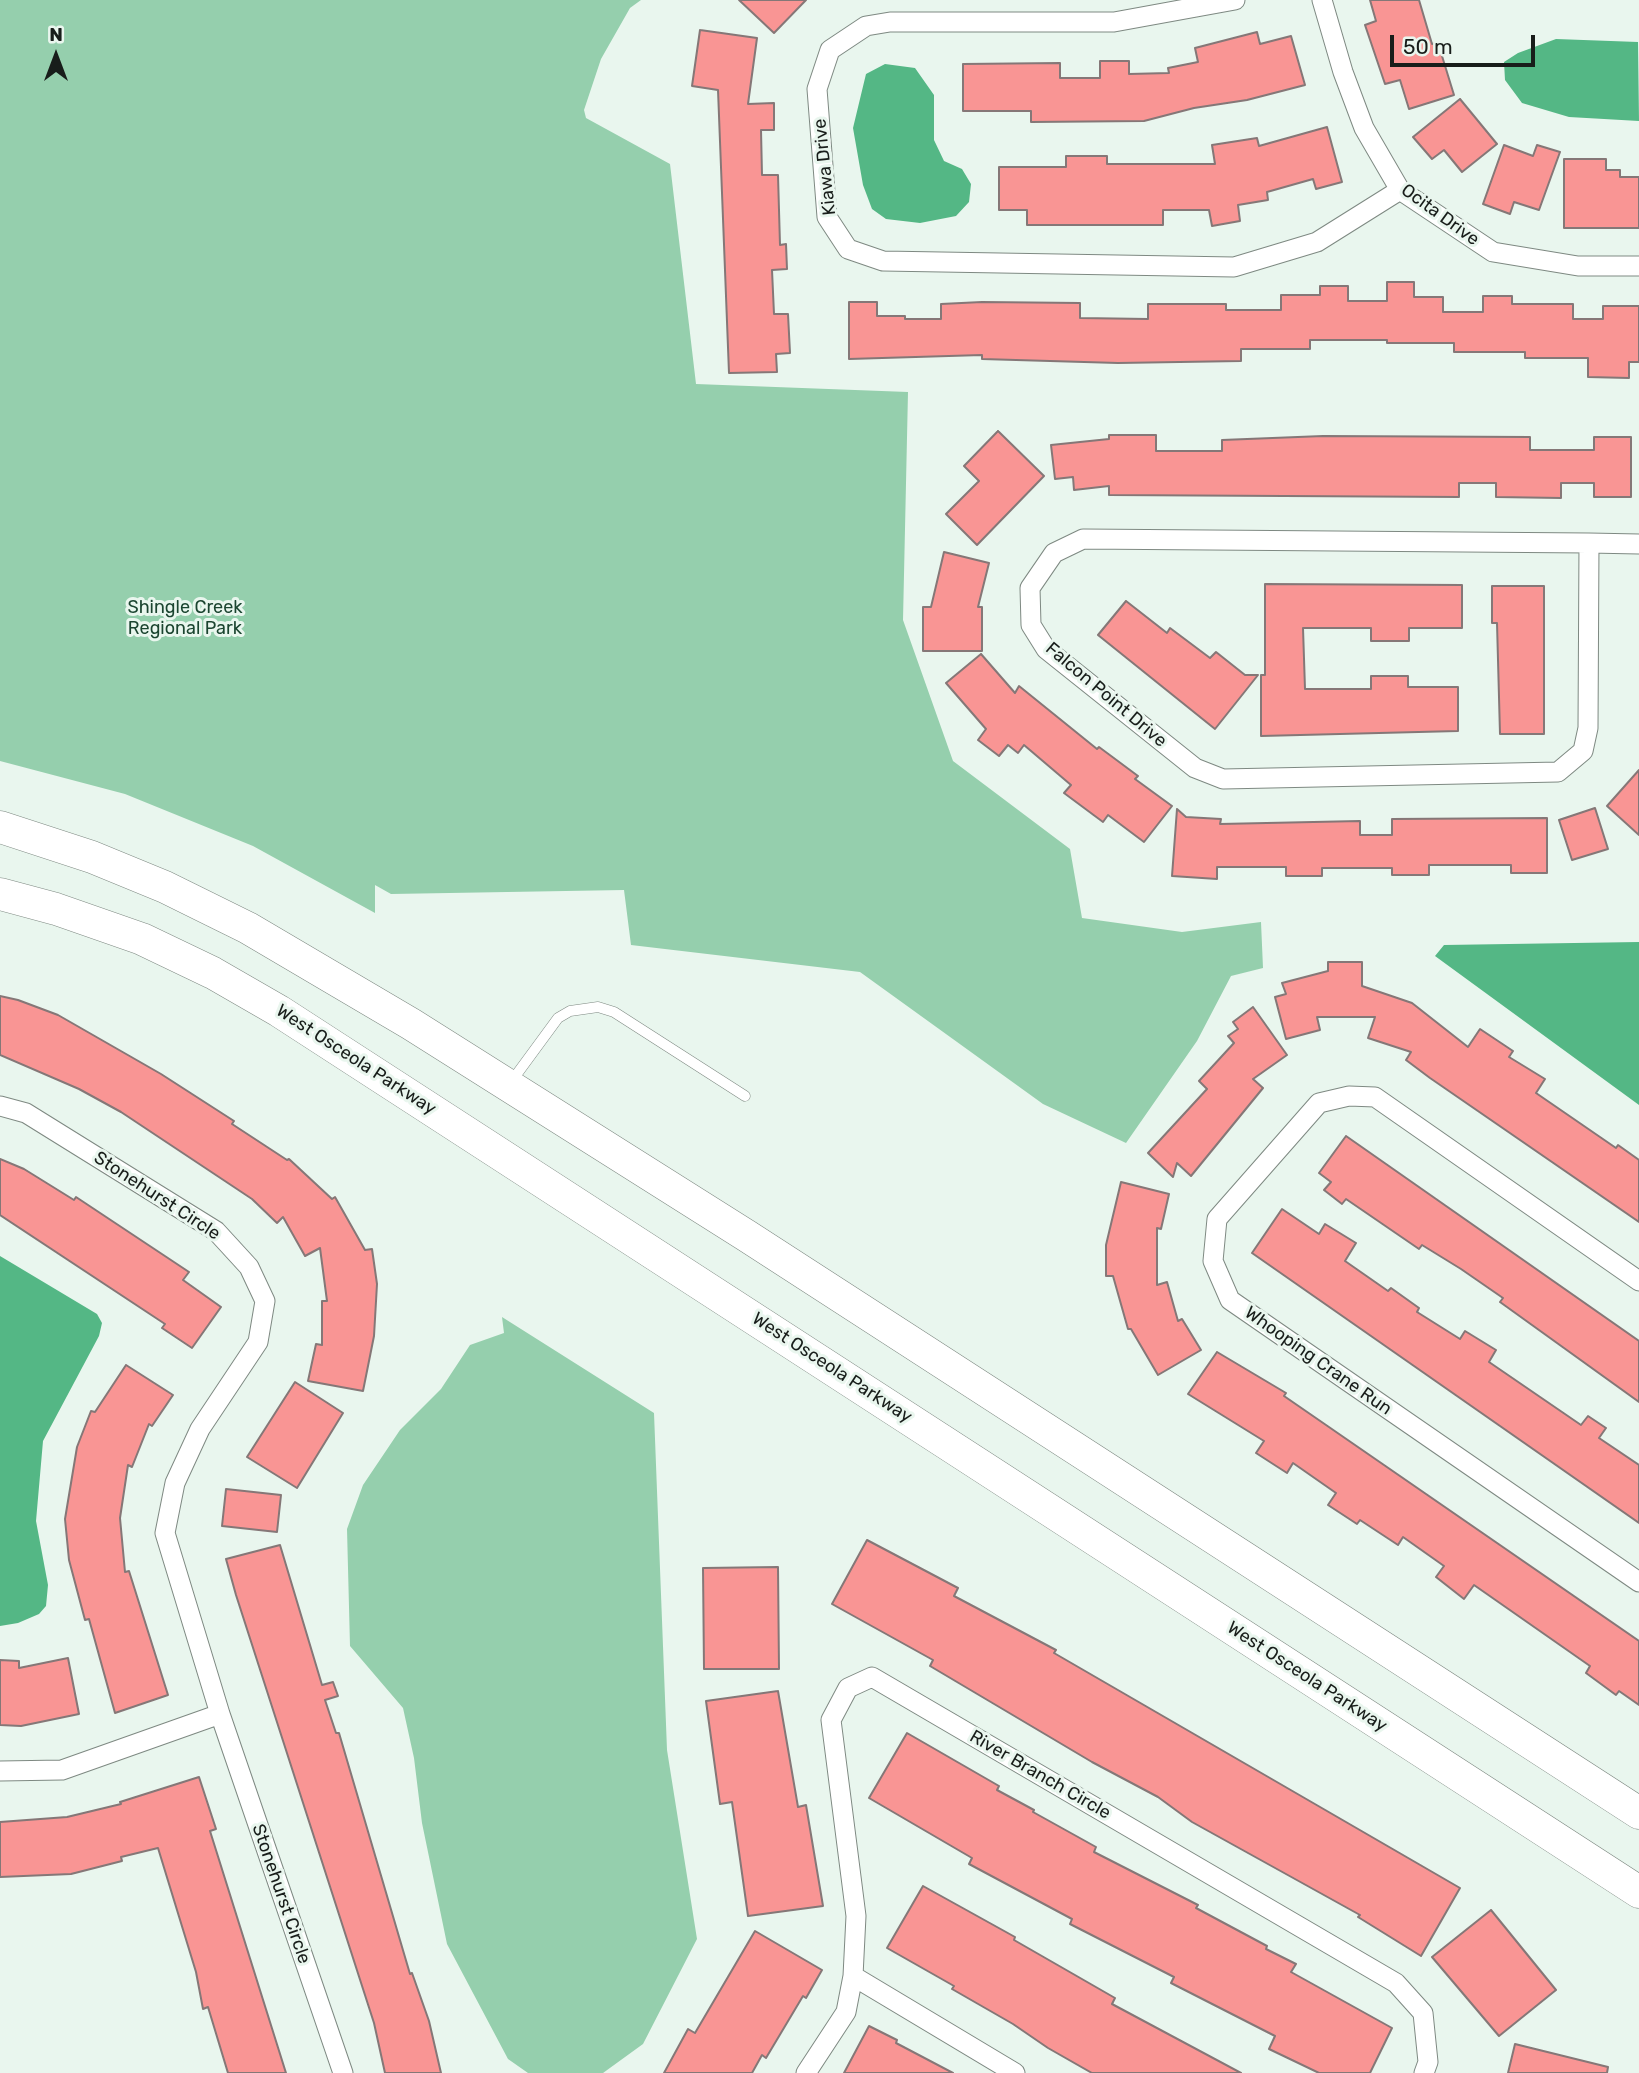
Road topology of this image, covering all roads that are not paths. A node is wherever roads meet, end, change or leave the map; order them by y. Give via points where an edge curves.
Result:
1 (1235, 0) edge
2 (1322, 0) edge
3 (1400, 190) junction
4 (1639, 266) edge
5 (1589, 543) junction
6 (1639, 544) edge
7 (0, 827) edge
8 (0, 894) edge
9 (509, 1086) junction
10 (746, 1096) dead end
11 (0, 1106) edge
12 (1639, 1281) edge
13 (1639, 1582) edge
14 (220, 1714) junction
15 (0, 1771) edge
16 (1639, 1813) edge
17 (1639, 1892) edge
18 (853, 1976) junction
19 (342, 2073) edge
20 (806, 2073) edge
21 (1014, 2073) edge
22 (1424, 2073) edge

1 - 3 street, Kiawa Drive via 1114,22 890,22 866,26 830,50 817,89 827,217 848,249 883,261 1234,267 1317,242
2 - 3 street, Ocita Drive via 1364,128
3 - 4 street, Ocita Drive via 1493,252 1578,266
5 - 5 street, Falcon Point Drive via 1083,539 1054,553 1030,588 1031,625 1046,649 1195,768 1223,779 1558,772 1583,751 1587,728
5 - 6 street, Falcon Point Drive
7 - 9 main road via 92,856 248,928
8 - 17 main road, West Osceola Parkway via 142,939 279,1011
9 - 10 lane via 558,1018 585,1006 614,1012
9 - 16 main road
11 - 14 street, Stonehurst Circle via 26,1113 216,1231 249,1267 265,1301 258,1342 200,1429 175,1483 164,1533
12 - 13 street, Whooping Crane Run via 1375,1097 1349,1096 1319,1103 1217,1219 1213,1261 1230,1300
14 - 15 street via 62,1770
14 - 19 street, Stonehurst Circle
18 - 20 street, River Branch Circle via 846,2012
18 - 21 street
18 - 22 street, River Branch Circle via 856,1916 831,1720 848,1688 872,1677 1396,1983 1423,2013 1428,2062

